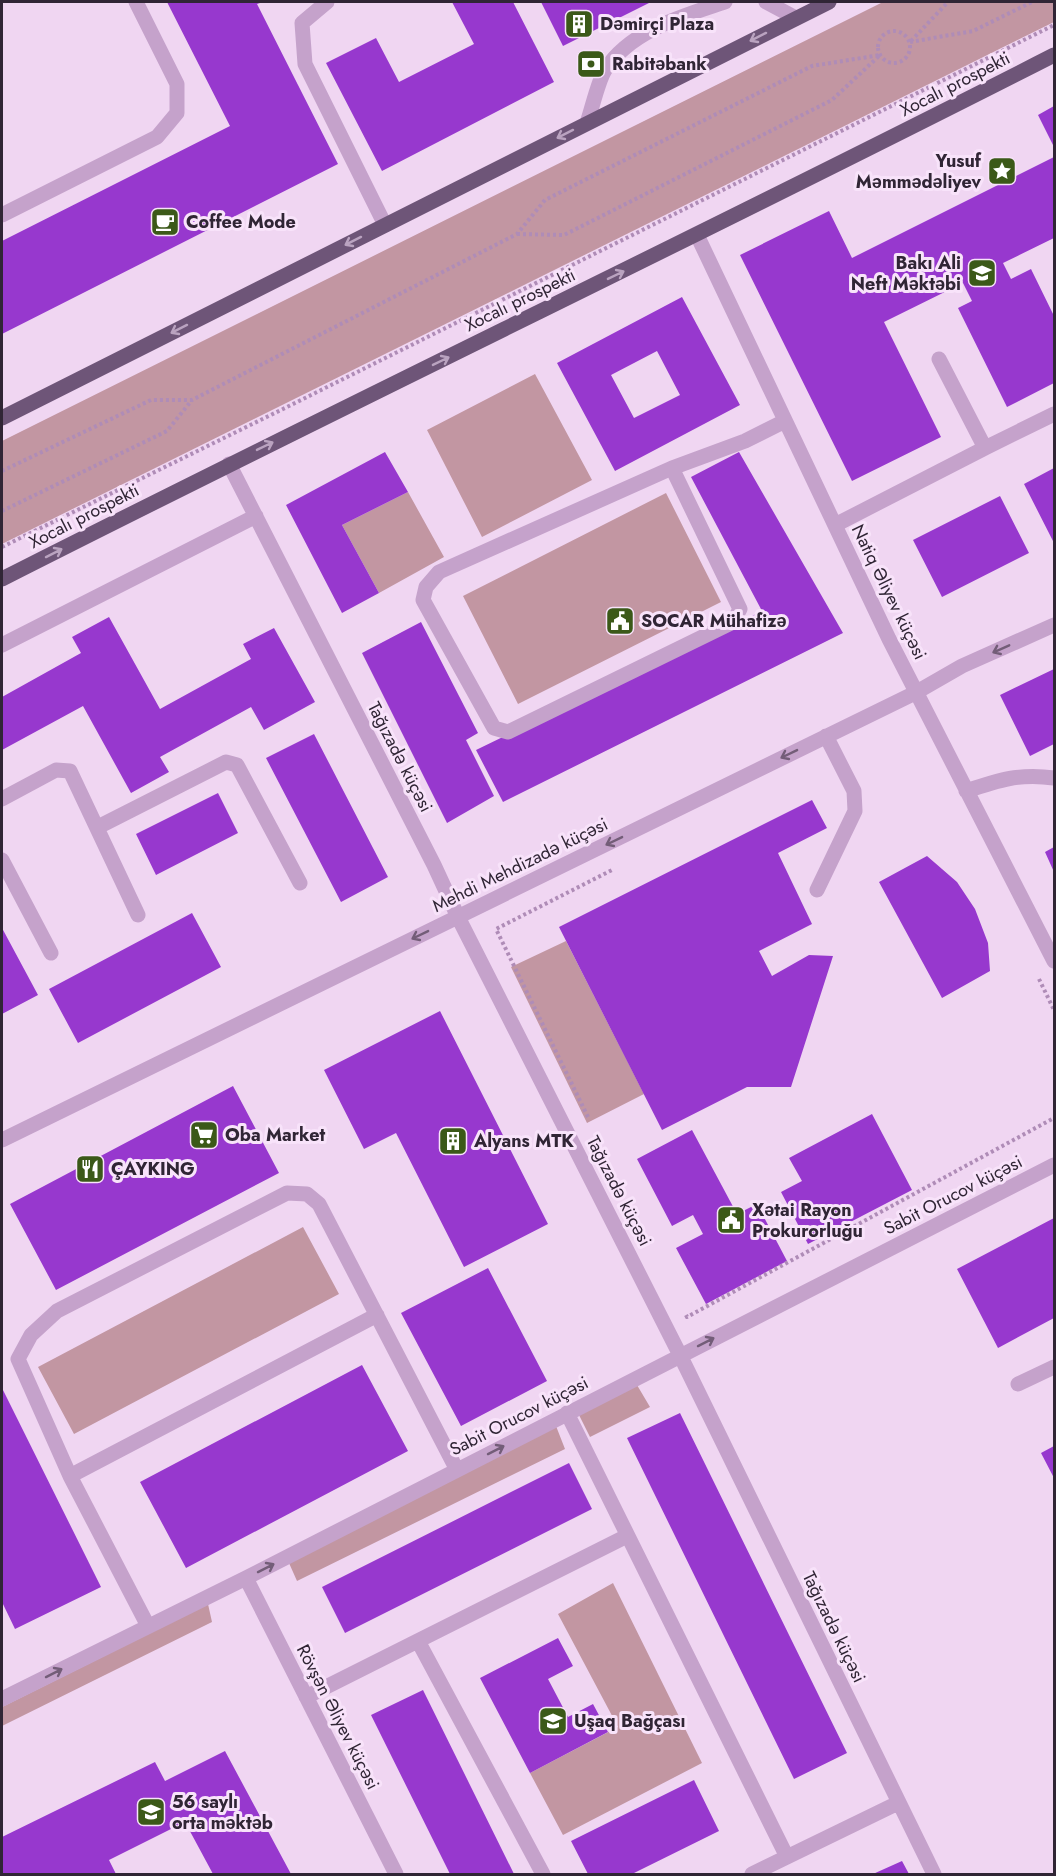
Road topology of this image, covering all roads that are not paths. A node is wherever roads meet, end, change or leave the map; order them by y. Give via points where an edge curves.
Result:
1 (136, 2) edge
2 (327, 2) edge
3 (725, 2) edge
4 (766, 2) edge
5 (829, 2) edge
6 (796, 18) junction
7 (1054, 55) edge
8 (587, 123) junction
9 (2, 215) edge
10 (385, 225) junction
11 (697, 235) junction
12 (939, 359) dead end
13 (1054, 414) edge
14 (2, 418) edge
15 (785, 421) junction
16 (985, 448) junction
17 (229, 464) junction
18 (672, 468) junction
19 (256, 516) junction
20 (835, 525) junction
21 (2, 579) edge
22 (1054, 625) edge
23 (2, 645) edge
24 (915, 693) junction
25 (826, 736) junction
26 (1054, 778) edge
27 (966, 790) junction
28 (2, 799) edge
29 (98, 827) junction
30 (2, 861) edge
31 (300, 883) dead end
32 (817, 890) dead end
33 (138, 915) dead end
34 (458, 917) junction
35 (51, 953) dead end
36 (1054, 961) edge
37 (2, 1140) edge
38 (1054, 1165) edge
39 (377, 1315) junction
40 (680, 1355) junction
41 (1054, 1367) edge
42 (1018, 1384) dead end
43 (567, 1413) junction
44 (457, 1470) junction
45 (70, 1476) junction
46 (627, 1536) junction
47 (246, 1578) junction
48 (148, 1626) junction
49 (418, 1641) junction
50 (306, 1697) junction
51 (2, 1699) edge
52 (898, 1803) junction
53 (787, 1857) junction
54 (396, 1875) edge
55 (543, 1875) edge
56 (752, 1875) edge
57 (934, 1875) edge

1 - 9 street via 177,84 177,113 157,137
2 - 10 street via 302,23 305,64
3 - 8 street via 632,40 605,70
4 - 6 street
5 - 6 main road
6 -> 8 main road
7 - 11 main road, Xocalı prospekti
8 -> 10 main road
10 -> 14 main road
11 - 15 street, Natiq Əliyev küçəsi
17 -> 11 main road, Xocalı prospekti
12 - 16 street
13 - 16 street
15 - 18 street via 745,441
15 - 20 street, Natiq Əliyev küçəsi
16 - 20 street
17 - 19 street, Tağızadə küçəsi
21 -> 17 main road, Xocalı prospekti
18 - 18 street via 439,572 426,587 423,600 494,728 508,732 733,622 740,609
19 - 23 street
19 - 34 street, Tağızadə küçəsi
20 - 24 street, Natiq Əliyev küçəsi
22 -> 24 street, Mehdi Mehdizadə küçəsi via 962,666
24 - 25 street, Mehdi Mehdizadə küçəsi
24 - 27 street, Natiq Əliyev küçəsi
25 - 32 street via 854,791 855,811
25 -> 34 street, Mehdi Mehdizadə küçəsi
26 - 27 street via 1007,778
27 - 36 street, Natiq Əliyev küçəsi
28 - 29 street via 56,770 70,771
29 - 31 street via 226,762 237,765
29 - 33 street
30 - 35 street
34 -> 37 street, Mehdi Mehdizadə küçəsi
34 - 40 street, Tağızadə küçəsi
40 -> 38 street, Sabit Orucov küçəsi
39 - 44 street
39 - 45 street
39 - 45 street via 319,1204 307,1194 287,1193 57,1311 31,1335 18,1359
40 - 43 street, Sabit Orucov küçəsi
40 - 52 street, Tağızadə küçəsi
41 - 42 street
44 -> 43 street, Sabit Orucov küçəsi
43 - 46 street
47 -> 44 street, Sabit Orucov küçəsi
45 - 48 street
46 - 49 street
46 - 53 street
47 - 48 street, Sabit Orucov küçəsi
47 - 50 street, Rövşən Əliyev küçəsi
51 -> 48 street, Sabit Orucov küçəsi
49 - 50 street
49 - 55 street
50 - 54 street, Rövşən Əliyev küçəsi
52 - 53 street
52 - 57 street, Tağızadə küçəsi
53 - 56 street

